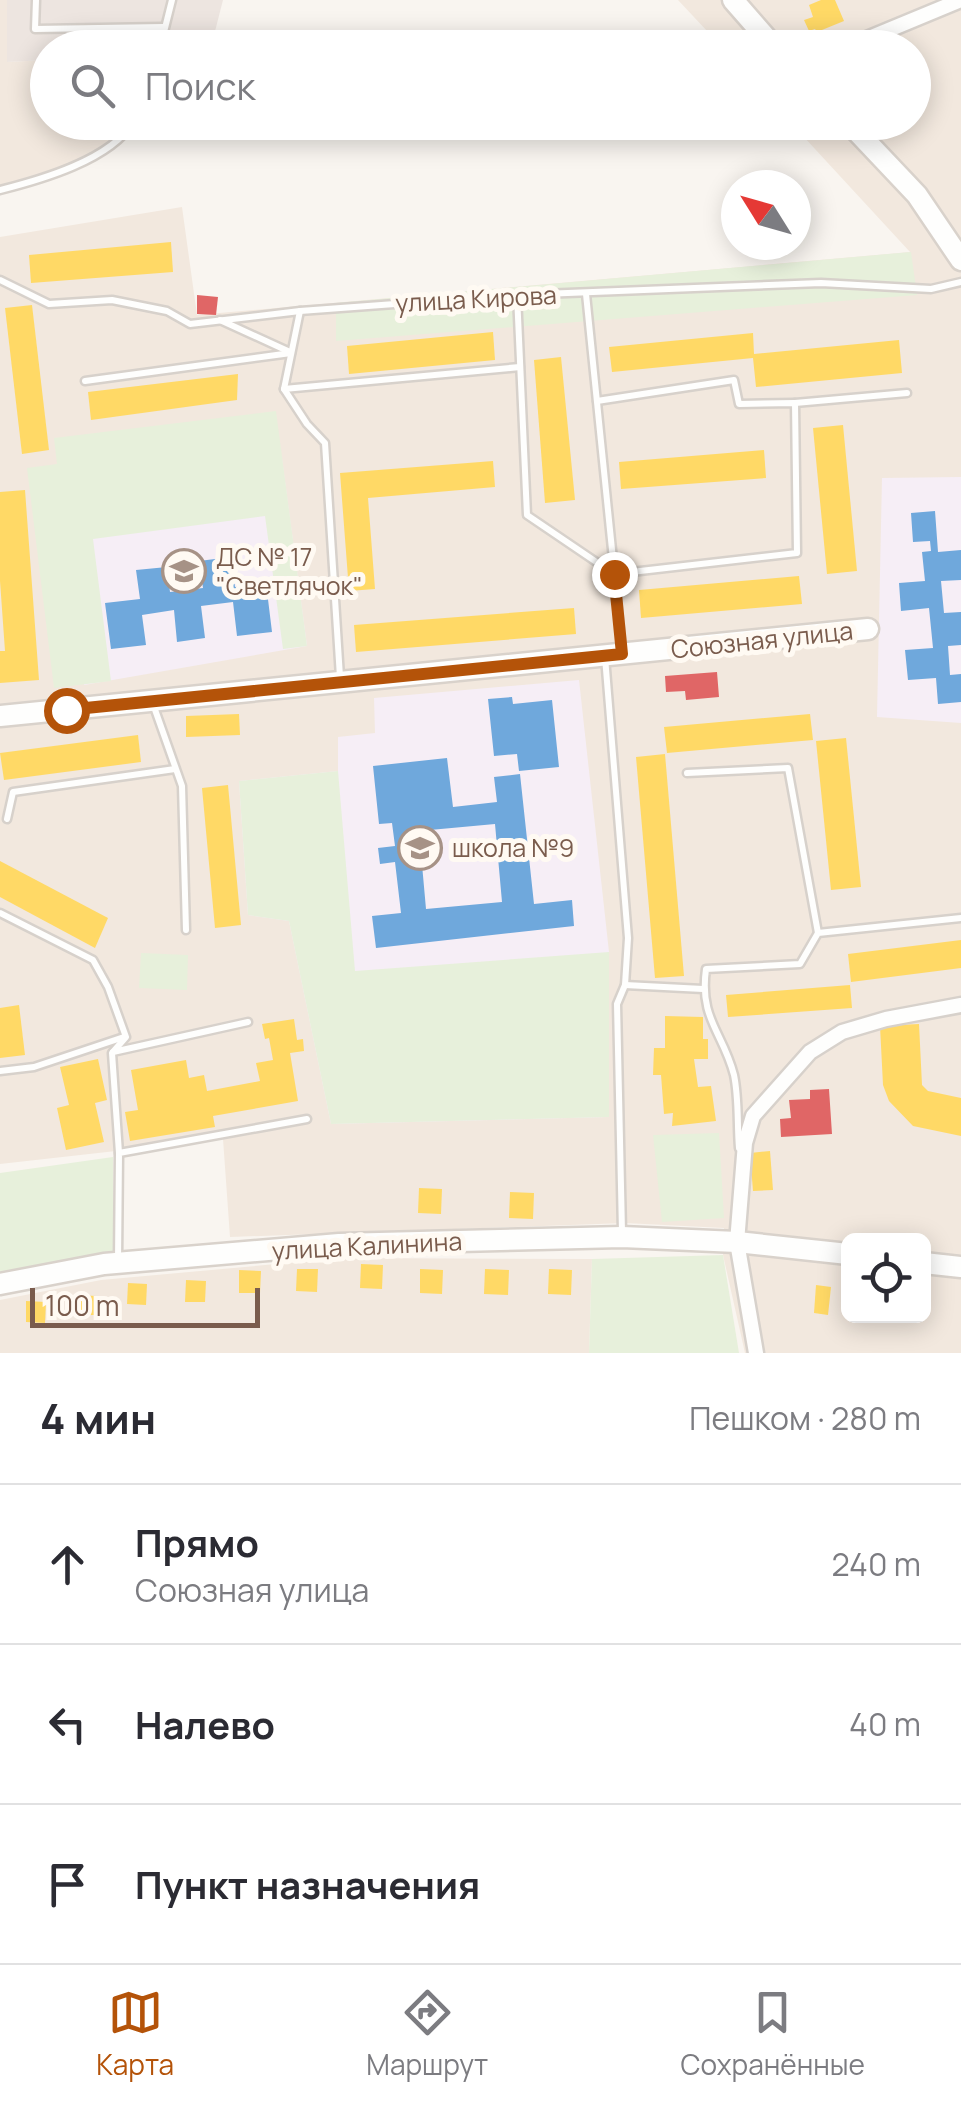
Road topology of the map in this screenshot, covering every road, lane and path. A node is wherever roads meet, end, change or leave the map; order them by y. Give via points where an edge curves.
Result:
1 (36, 0) edge
2 (172, 0) edge
3 (733, 0) edge
4 (961, 0) edge
5 (164, 27) junction
6 (163, 30) edge
7 (759, 30) edge
8 (888, 30) edge
9 (114, 140) edge
10 (865, 140) edge
11 (0, 190) edge
12 (961, 260) edge
13 (0, 280) edge
14 (961, 282) edge
15 (586, 294) junction
16 (517, 295) junction
17 (300, 311) junction
18 (218, 320) junction
19 (291, 353) junction
20 (520, 366) junction
21 (85, 382) dead end
22 (284, 388) junction
23 (906, 393) dead end
24 (597, 401) junction
25 (796, 403) junction
26 (614, 574) junction
27 (868, 629) dead end
28 (614, 655) junction
29 (342, 683) junction
30 (152, 703) junction
31 (0, 716) edge
32 (175, 769) junction
33 (687, 773) dead end
34 (6, 819) dead end
35 (0, 913) edge
36 (961, 918) edge
37 (186, 930) dead end
38 (818, 933) junction
39 (625, 985) junction
40 (703, 988) junction
41 (961, 1005) edge
42 (248, 1022) dead end
43 (126, 1037) junction
44 (112, 1053) junction
45 (0, 1072) edge
46 (307, 1119) dead end
47 (120, 1153) junction
48 (744, 1191) junction
49 (622, 1237) junction
50 (737, 1242) junction
51 (841, 1253) edge
52 (118, 1263) junction
53 (931, 1264) edge
54 (961, 1267) edge
55 (0, 1284) edge
56 (756, 1353) edge

1 - 5 lane via 36,29
2 - 5 lane
3 - 7 street
4 - 8 street
5 - 6 lane
9 - 11 lane via 48,178
10 - 12 street via 917,195
13 - 18 lane, улица Кирова via 49,304 112,300 167,311 190,324
14 - 15 lane, улица Кирова via 931,289 821,283
15 - 16 lane, улица Кирова
15 - 24 lane
16 - 17 lane, улица Кирова
16 - 20 lane
17 - 18 lane, улица Кирова
17 - 19 lane
18 - 19 lane
19 - 21 lane
19 - 22 lane
20 - 22 lane
20 - 26 lane via 527,515
22 - 29 lane via 325,443
23 - 25 lane
24 - 25 lane via 734,380 739,404
24 - 26 lane
25 - 26 lane via 797,553
26 - 28 lane
27 - 28 street, Союзная улица
28 - 29 street, Союзная улица
28 - 39 lane
29 - 30 street, Союзная улица
30 - 31 street, Союзная улица
30 - 32 lane
32 - 34 lane via 13,792
32 - 37 lane via 182,786
33 - 38 lane via 788,768
35 - 43 lane via 93,960
36 - 38 lane
38 - 40 lane via 800,964 706,968
39 - 40 lane
39 - 49 lane via 617,1004
40 - 48 lane via 710,1024 734,1078
41 - 48 street via 842,1032 810,1052 753,1116
42 - 44 lane
43 - 44 lane
43 - 45 lane
44 - 47 lane
46 - 47 lane
47 - 52 lane
48 - 50 street
49 - 50 street, улица Калинина
49 - 52 street, улица Калинина via 339,1244
50 - 51 street, улица Калинина
50 - 56 street
52 - 55 street, улица Калинина
53 - 54 street

